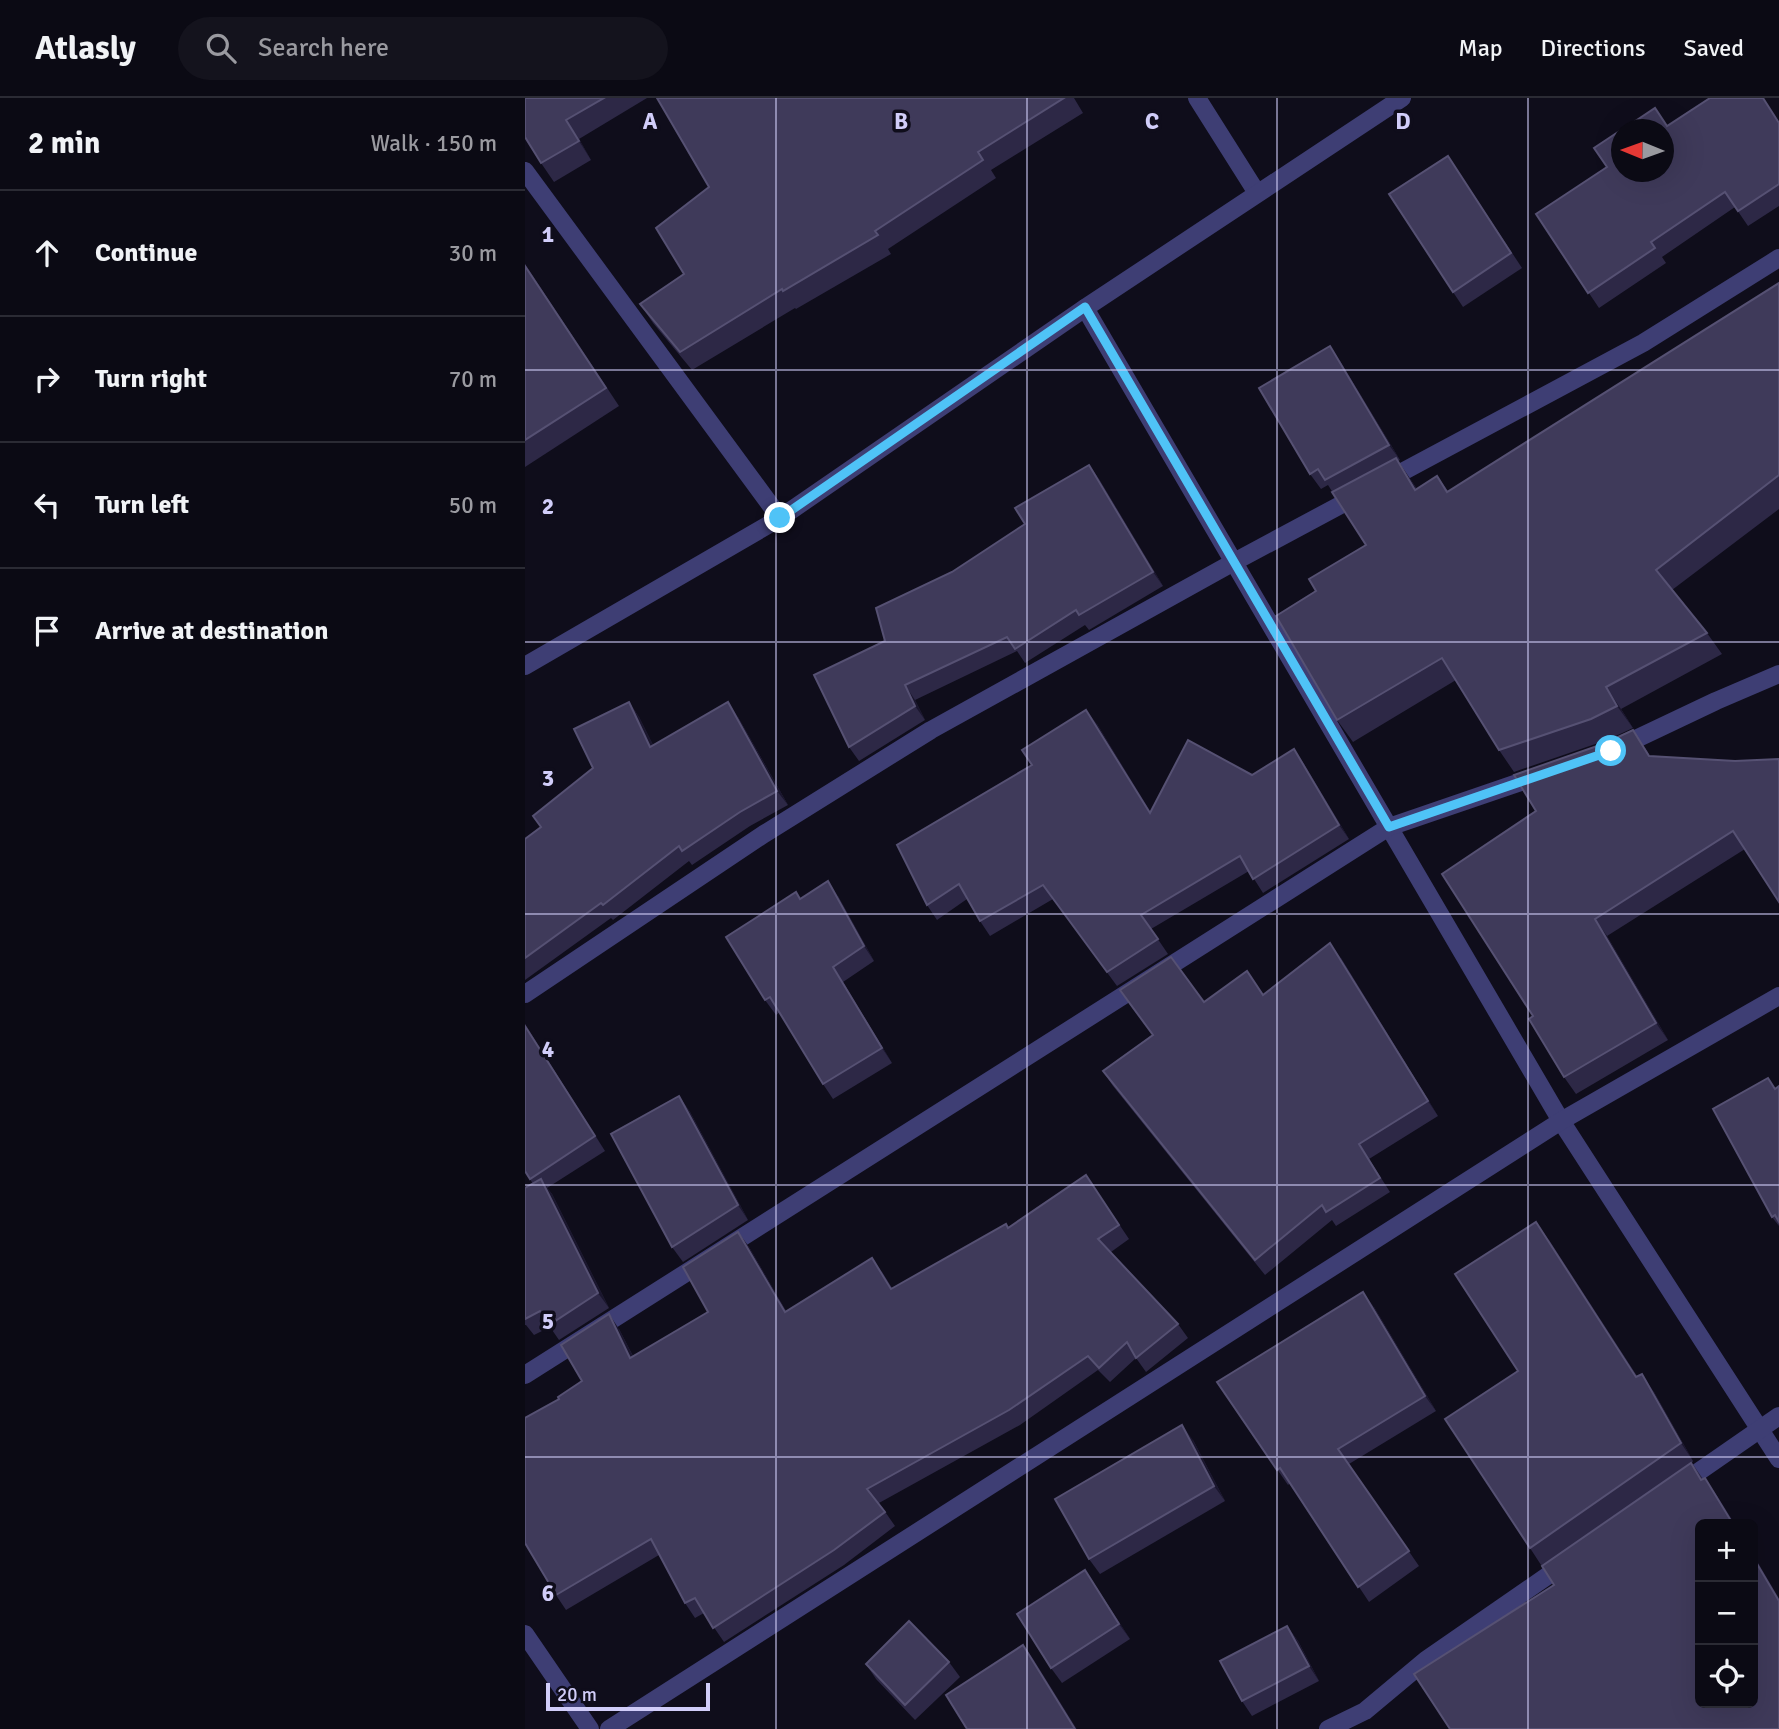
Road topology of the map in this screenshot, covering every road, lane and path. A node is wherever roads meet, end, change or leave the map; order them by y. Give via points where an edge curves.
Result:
1 (1197, 98) edge
2 (1402, 98) edge
3 (525, 171) edge
4 (1257, 193) junction
5 (1779, 258) edge
6 (1085, 307) junction
7 (780, 518) junction
8 (1234, 562) junction
9 (525, 666) edge
10 (1779, 674) edge
11 (1598, 755) edge
12 (1559, 769) edge
13 (1389, 827) junction
14 (525, 994) edge
15 (1779, 996) edge
16 (1561, 1121) junction
17 (525, 1375) edge
18 (1779, 1416) edge
19 (1760, 1429) junction
20 (1779, 1459) edge
21 (1660, 1498) edge
22 (1582, 1552) edge
23 (525, 1634) edge
24 (590, 1729) edge
25 (609, 1729) edge
26 (1328, 1729) edge

1 - 4 street
2 - 4 street
3 - 7 street
4 - 6 street
5 - 8 street via 1643,343
6 - 7 street
6 - 8 street
7 - 9 street
8 - 13 street
8 - 14 street via 931,730 764,834
10 - 11 street
12 - 13 street
13 - 16 street
13 - 17 street
15 - 16 street
16 - 19 street
16 - 25 street
18 - 19 street
19 - 20 street
19 - 21 street
22 - 26 street via 1426,1660 1365,1712
23 - 24 street

